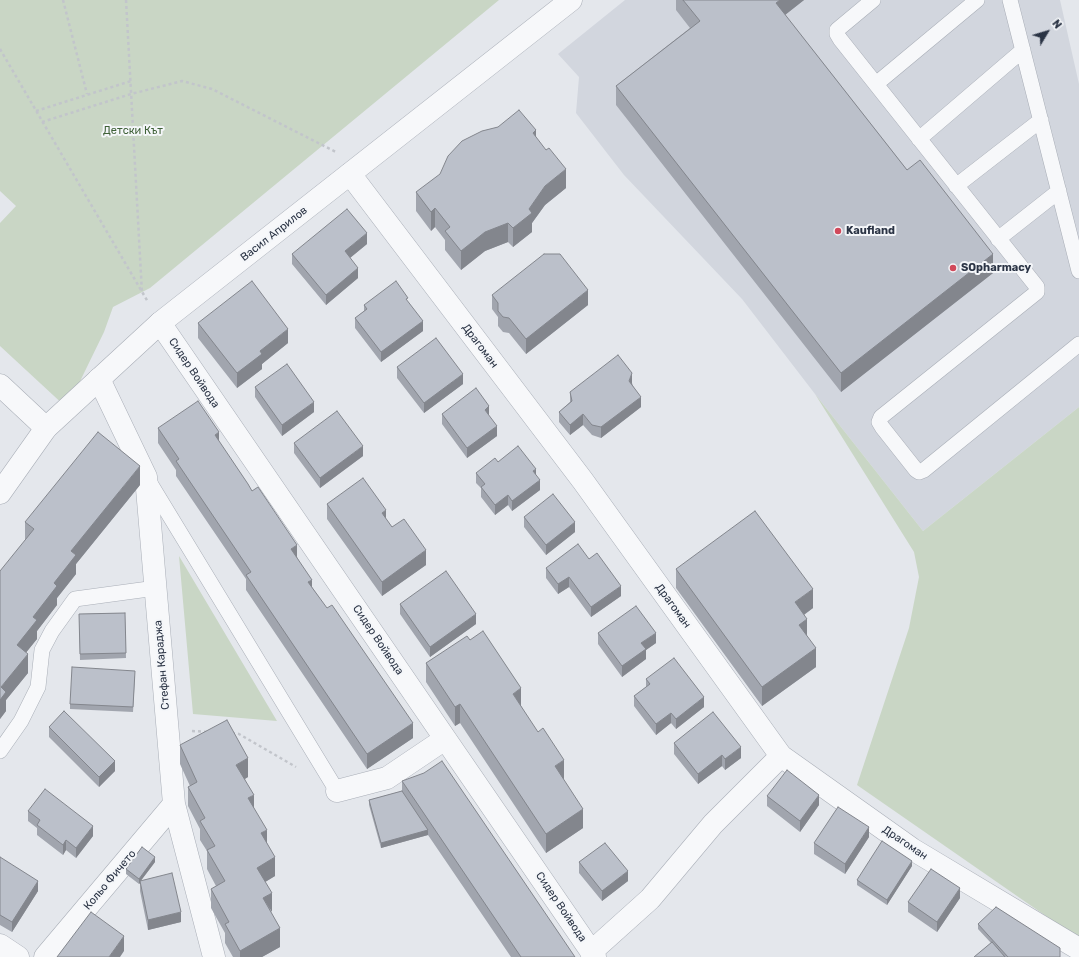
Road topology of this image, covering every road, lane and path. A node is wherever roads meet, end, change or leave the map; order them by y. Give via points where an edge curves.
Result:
1 (63, 0) edge
2 (126, 0) edge
3 (571, 0) edge
4 (874, 0) edge
5 (977, 0) edge
6 (1010, 0) edge
7 (0, 49) edge
8 (1023, 50) junction
9 (131, 81) junction
10 (876, 84) junction
11 (87, 94) junction
12 (131, 94) junction
13 (36, 111) junction
14 (1040, 120) junction
15 (42, 122) junction
16 (919, 139) junction
17 (356, 169) junction
18 (956, 186) junction
19 (1058, 191) junction
20 (998, 239) junction
21 (1079, 271) edge
22 (142, 293) junction
23 (160, 324) junction
24 (1079, 344) edge
25 (99, 379) junction
26 (0, 385) edge
27 (46, 428) junction
28 (146, 477) junction
29 (0, 493) edge
30 (156, 588) junction
31 (167, 729) junction
32 (215, 732) edge
33 (231, 733) edge
34 (446, 739) junction
35 (0, 752) edge
36 (781, 756) junction
37 (298, 768) dead end
38 (337, 791) joint
39 (174, 804) junction
40 (0, 945) edge
41 (1079, 949) edge
42 (593, 954) edge
43 (18, 957) edge
44 (45, 957) edge
45 (214, 957) edge

1 - 11 path
2 - 9 path
3 - 17 street, Васил Априлов
4 - 10 lane via 837,30 837,34
5 - 10 lane
6 - 8 lane
7 - 13 path
8 - 14 lane
8 - 16 lane
9 - 11 path
9 - 12 path
10 - 16 lane
11 - 13 path
12 - 15 path
12 - 17 path via 182,81 212,89
12 - 22 path
13 - 15 path
14 - 18 lane
14 - 19 lane
15 - 22 path
16 - 18 lane
17 - 23 street, Васил Априлов
17 - 36 street, Драгоман
18 - 20 lane
19 - 20 lane
19 - 21 lane
20 - 24 lane via 1037,287 1037,292 881,417 879,422 882,427 916,470 924,470
22 - 23 path
23 - 25 street, Васил Априлов
23 - 34 street, Сидер Войвода
25 - 27 street, Васил Априлов
25 - 28 street, Стефан Караджа
26 - 27 street
27 - 29 street, Васил Априлов
28 - 30 street, Стефан Караджа
28 - 38 lane
30 - 31 street, Стефан Караджа
30 - 35 lane via 74,598 42,650 38,687
31 - 32 path
31 - 39 street, Стефан Караджа
33 - 37 path via 239,734
34 - 38 street via 387,778
34 - 42 street, Сидер Войвода
36 - 41 street, Драгоман via 912,849
36 - 42 street via 713,824 650,899
39 - 44 street, Кольо Фичето
39 - 45 street, Стефан Караджа
40 - 43 street

